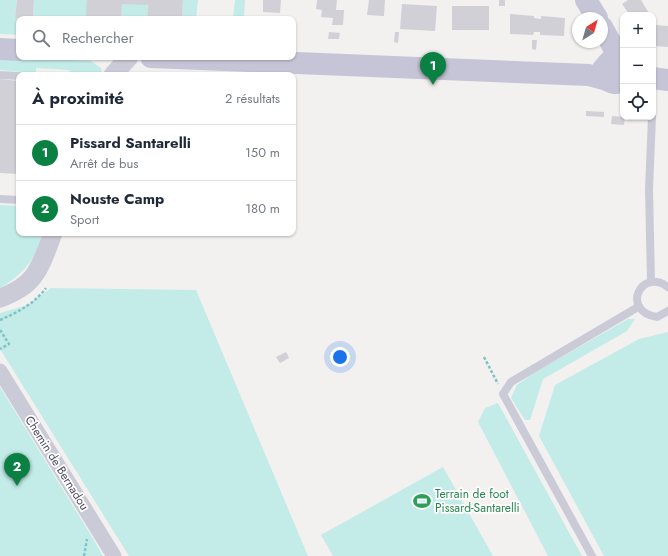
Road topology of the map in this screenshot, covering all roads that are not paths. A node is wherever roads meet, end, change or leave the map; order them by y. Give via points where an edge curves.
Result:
1 (586, 0) edge
2 (593, 12) edge
3 (608, 48) edge
4 (0, 49) edge
5 (16, 50) edge
6 (127, 60) edge
7 (243, 60) edge
8 (116, 72) edge
9 (613, 72) edge
10 (0, 75) edge
11 (16, 76) edge
12 (656, 78) edge
13 (668, 80) edge
14 (652, 120) edge
15 (0, 199) edge
16 (16, 200) edge
17 (52, 236) edge
18 (651, 281) junction
19 (668, 287) edge
20 (0, 298) edge
21 (638, 307) junction
22 (668, 311) edge
23 (0, 371) edge
24 (114, 556) edge
25 (592, 556) edge

1 - 2 main road
3 - 9 main road
4 - 5 main road
6 - 8 street
7 - 9 main road
10 - 11 lane
12 - 13 main road
14 - 18 lane via 649,189
15 - 16 lane
17 - 20 street via 34,278 16,292
18 - 19 lane via 660,281
18 - 21 lane via 642,286 636,296
21 - 22 lane via 646,316 657,317
21 - 25 lane via 511,382 503,394
23 - 24 street, Chemin de Bernadou

